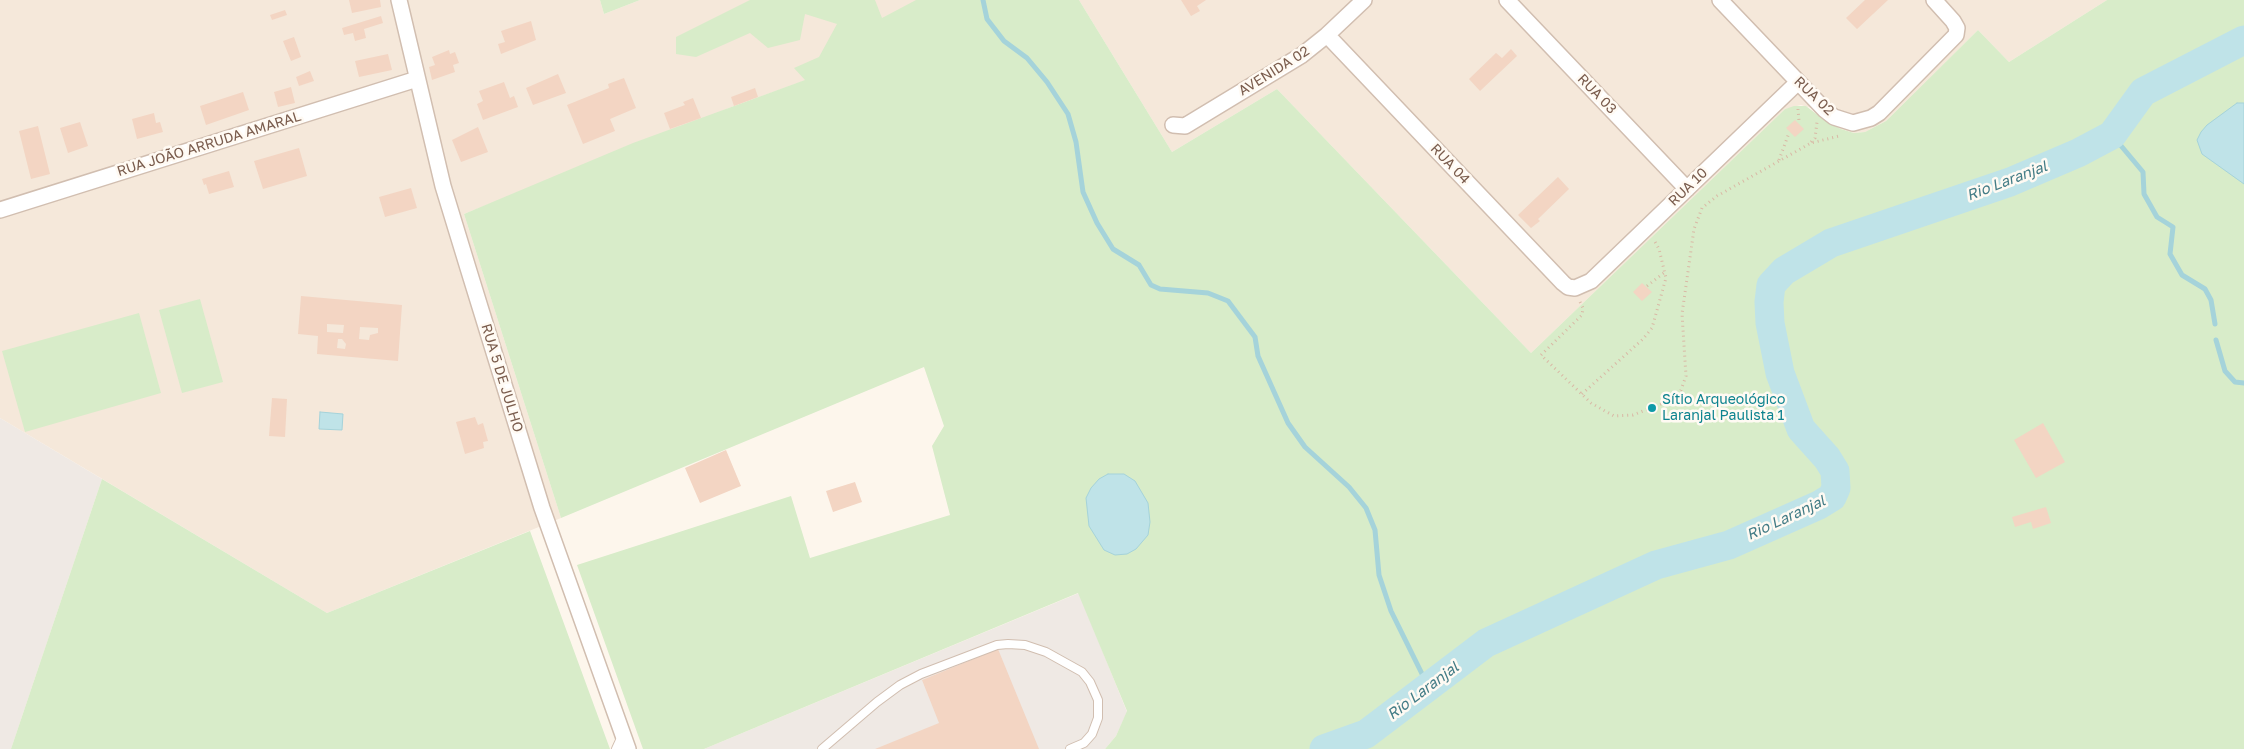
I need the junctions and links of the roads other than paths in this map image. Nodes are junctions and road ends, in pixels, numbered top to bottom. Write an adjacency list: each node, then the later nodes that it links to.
1 (399, 0): 7 (street, RUA 5 DE JULHO)
2 (1364, 0): 6 (street, AVENIDA 02)
3 (1507, 0): 10 (street, RUA 03)
4 (1720, 0): 8 (street, RUA 02)
5 (1934, 0): 8 (street, RUA 02)
6 (1327, 35): 9 (street, AVENIDA 02); 12 (street, RUA 04)
7 (417, 79): 11 (street, RUA JOÃO ARRUDA AMARAL); 13 (street, RUA 5 DE JULHO)
8 (1798, 82): 10 (street, RUA 10)
9 (1174, 124)
10 (1687, 189): 12 (street, RUA 10)
11 (0, 210)
12 (1575, 288)
13 (623, 734): 14 (lane); 15 (street, RUA 5 DE JULHO)
14 (616, 749)
15 (628, 749)
16 (822, 749): 17 (lane)
17 (1070, 749)

